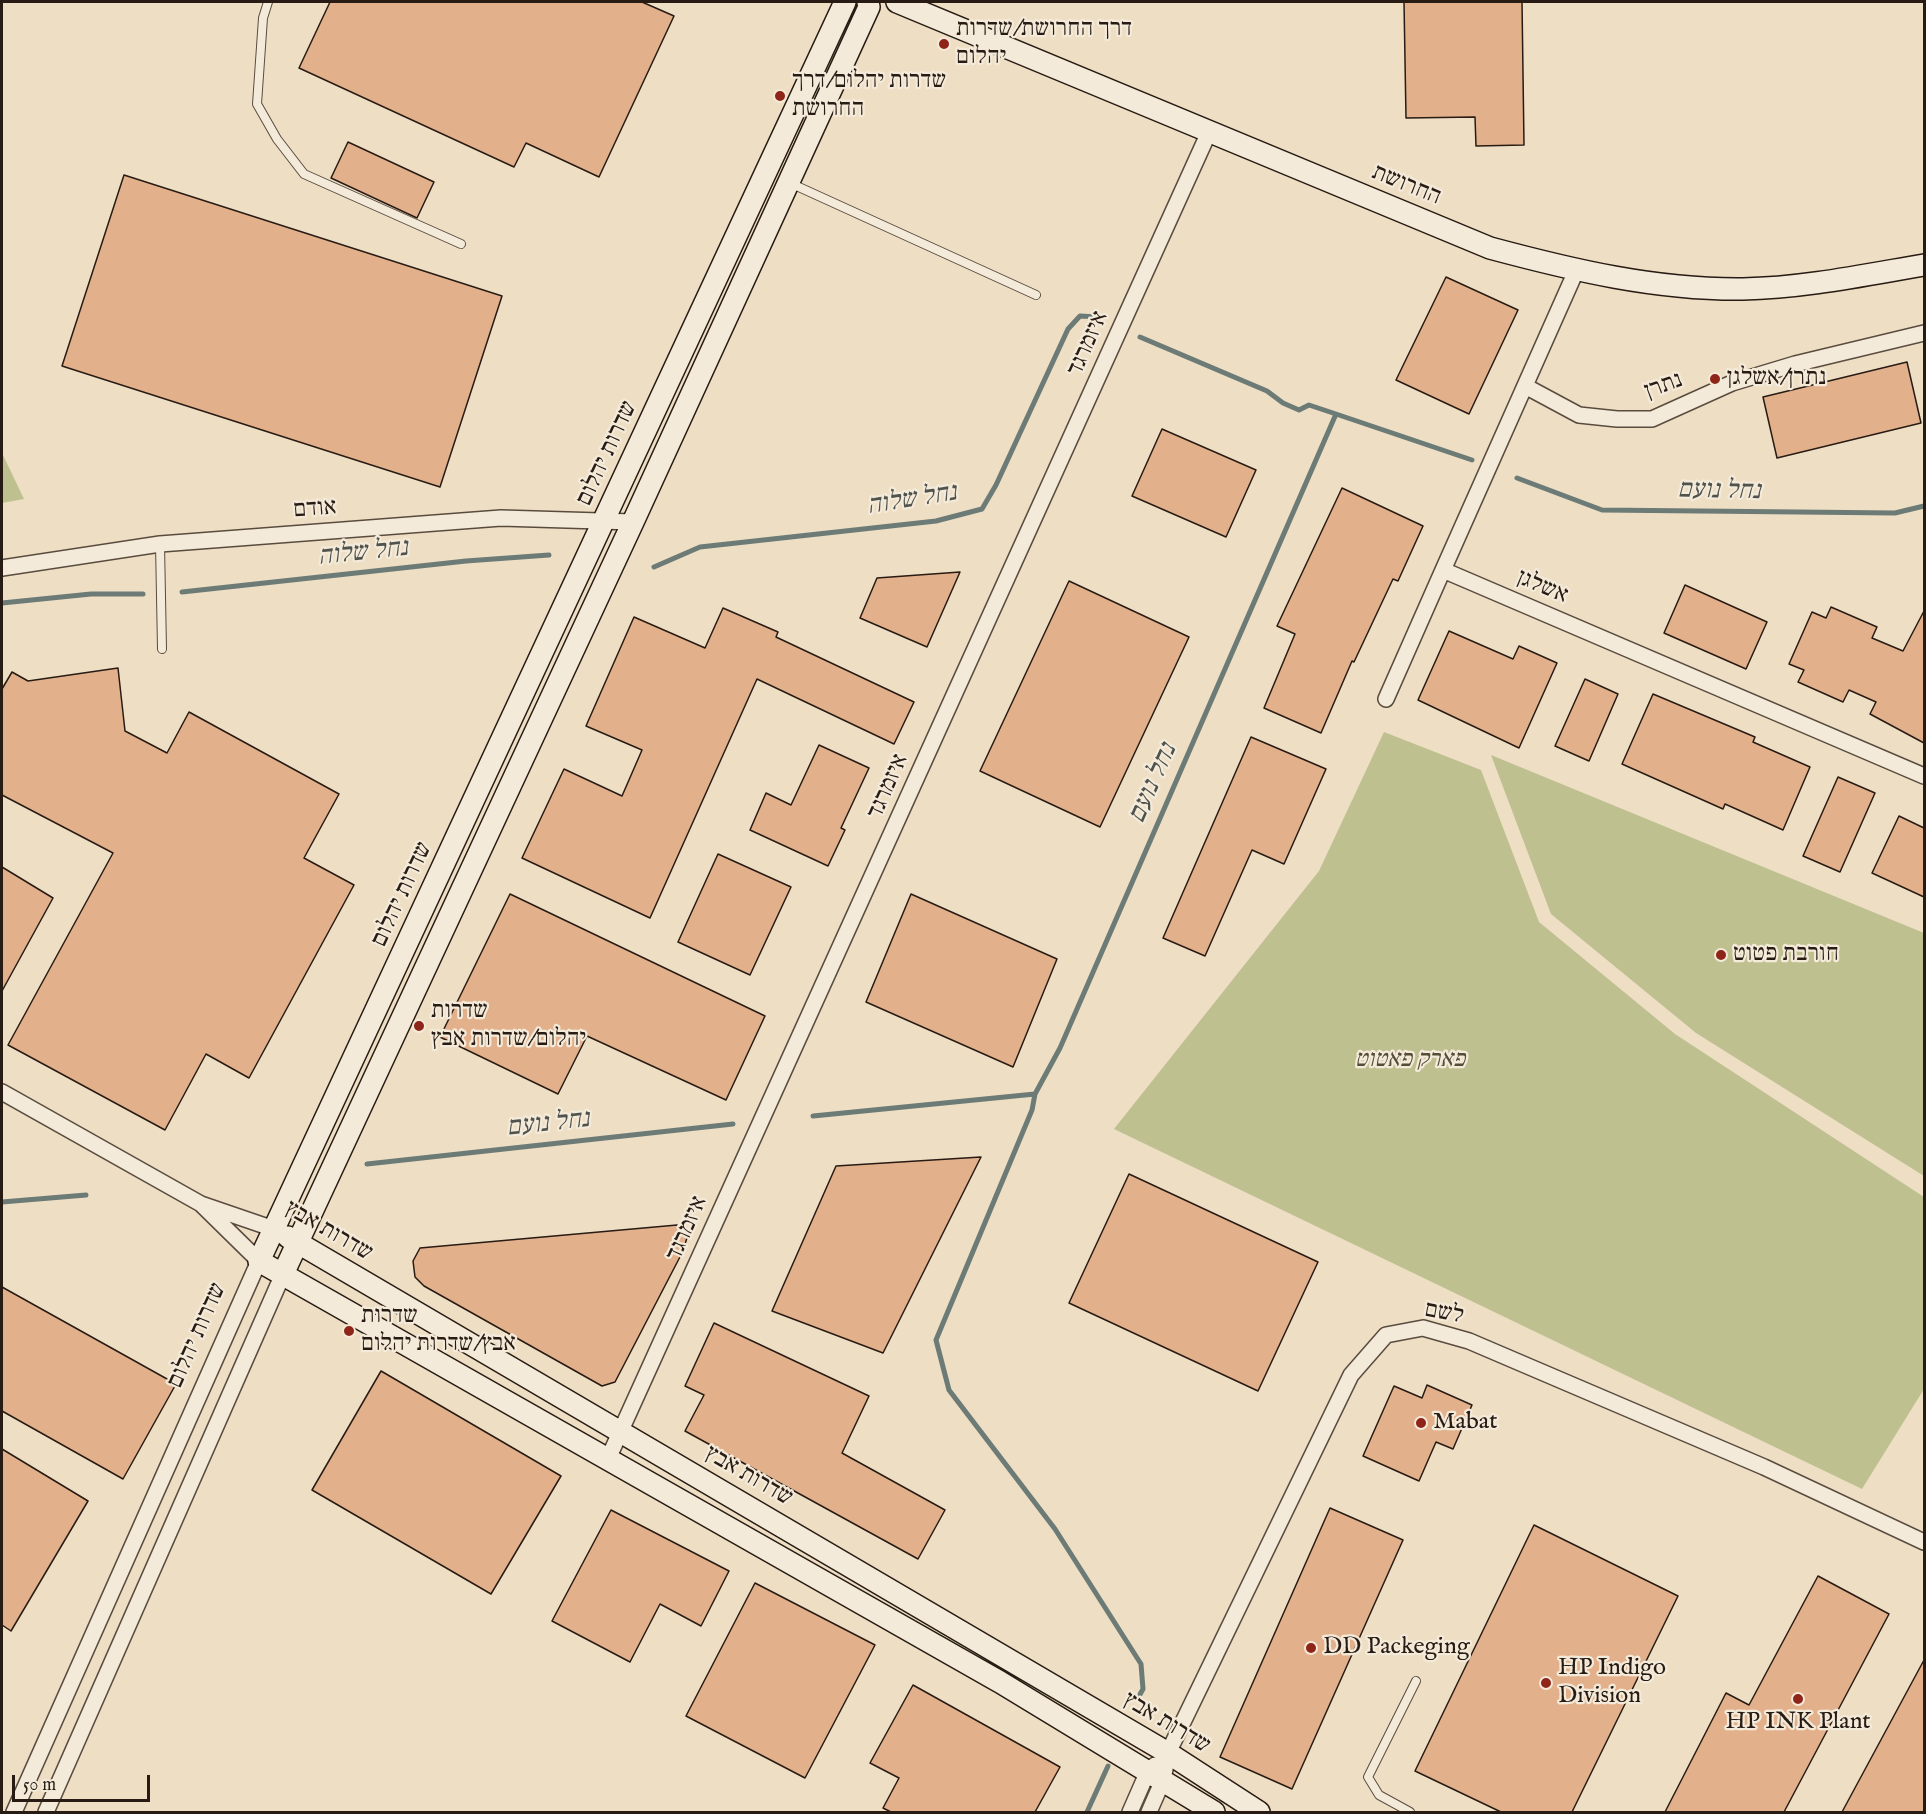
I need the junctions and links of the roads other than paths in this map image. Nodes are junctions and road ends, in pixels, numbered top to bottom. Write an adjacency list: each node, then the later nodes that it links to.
1 (268, 2): 7 (lane)
2 (845, 2): 13 (street, שדרות יהלום)
3 (867, 2): 6 (street)
4 (897, 2): 5 (street, החרושת)
5 (1209, 132): 9 (street, החרושת); 27 (street, איזמרגד)
6 (788, 182): 10 (lane); 14 (street)
7 (461, 244)
8 (1924, 265): 9 (street, החרושת)
9 (1576, 271): 12 (street)
10 (1036, 295)
11 (1924, 333): 12 (street, נתרן)
12 (1525, 386): 17 (street)
13 (606, 520): 14 (street, אודם); 15 (street, אודם); 23 (street, שדרות יהלום)
14 (633, 522): 24 (street)
15 (160, 544): 16 (street, אודם); 18 (lane)
16 (2, 568)
17 (1443, 570): 19 (street); 20 (street, אשלגן)
18 (162, 649)
19 (1386, 699)
20 (1924, 776)
21 (2, 1092): 22 (street, שדרות אבץ)
22 (201, 1204): 23 (street, שדרות אבץ); 25 (street, שדרות אבץ)
23 (274, 1229): 24 (street, שדרות אבץ); 25 (street, שדרות יהלום)
24 (299, 1243): 26 (street); 27 (street, שדרות אבץ)
25 (260, 1261): 26 (street, שדרות אבץ); 33 (street, שדרות יהלום)
26 (283, 1274): 28 (street, שדרות אבץ); 34 (street)
27 (621, 1432): 28 (street, איזמרגד); 31 (street, שדרות אבץ)
28 (609, 1460): 32 (street, שדרות אבץ)
29 (1924, 1542): 31 (street, לשם)
30 (1416, 1681): 39 (lane)
31 (1168, 1754): 32 (street, לשם); 38 (street, שדרות אבץ)
32 (1156, 1775): 35 (street, לשם); 36 (street, לשם); 37 (street, שדרות אבץ)
33 (14, 1812)
34 (46, 1812)
35 (1130, 1812)
36 (1149, 1812)
37 (1214, 1812)
38 (1259, 1812)
39 (1410, 1812)

